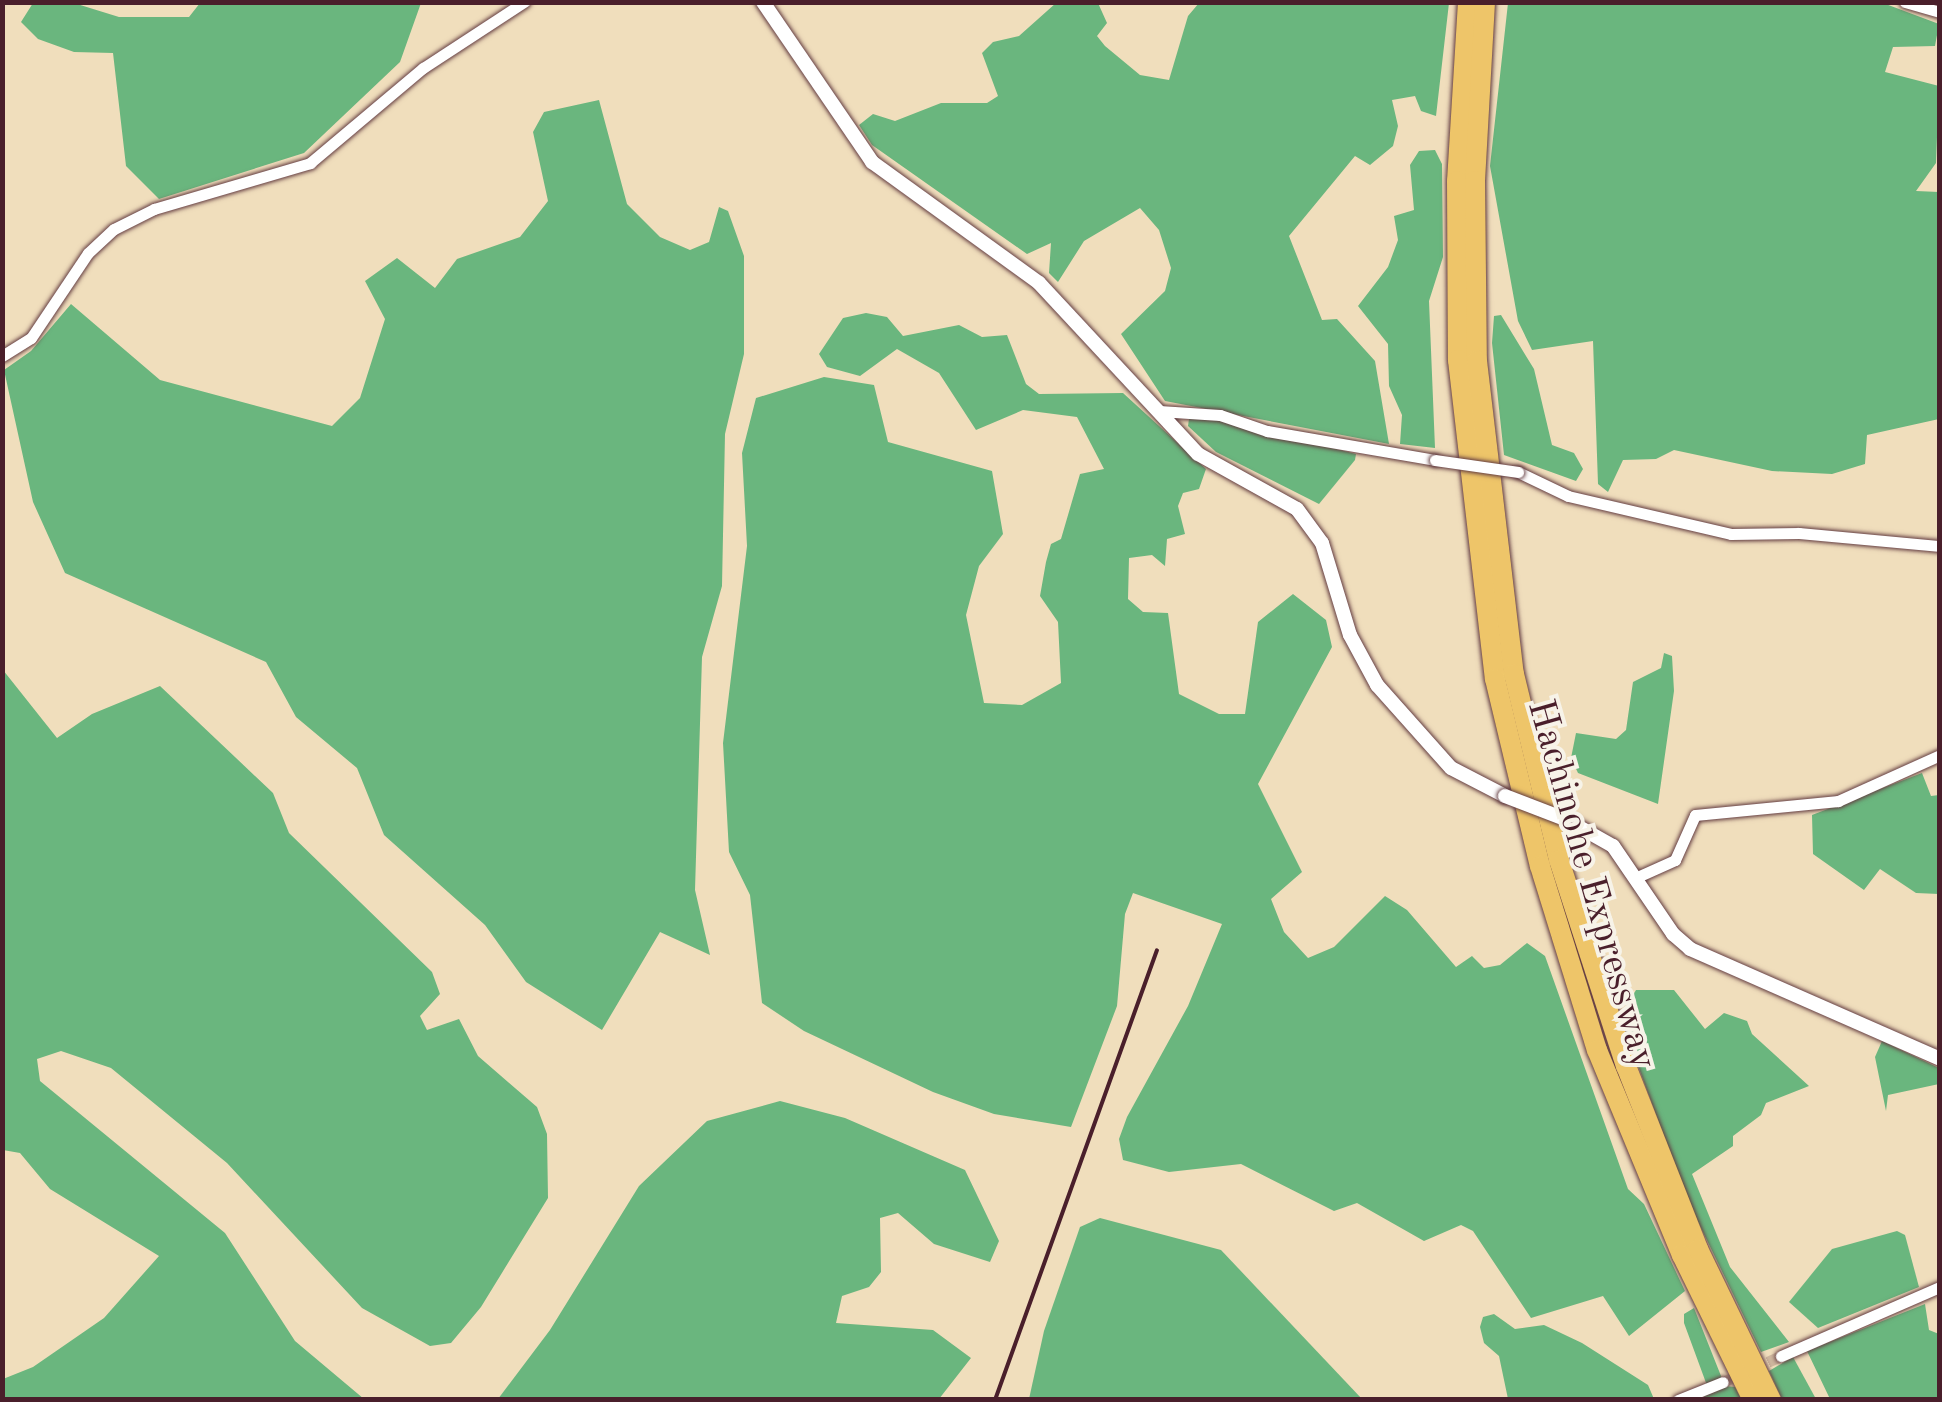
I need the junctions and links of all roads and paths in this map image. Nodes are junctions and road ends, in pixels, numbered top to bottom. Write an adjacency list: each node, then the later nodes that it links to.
1 (524, 2): 7 (street)
2 (763, 2): 8 (street)
3 (1468, 2): 17 (highway, Hachinohe Expressway)
4 (1485, 2): 18 (highway, Hachinohe Expressway)
5 (1905, 2): 6 (street)
6 (1940, 12)
7 (2, 356)
8 (1159, 411): 9 (street, bridge); 11 (street, bridge)
9 (1940, 546)
10 (1940, 756): 11 (street)
11 (1635, 878): 12 (street)
12 (1940, 1059)
13 (1940, 1287): 14 (street)
14 (1782, 1356)
15 (1722, 1382): 16 (street)
16 (1678, 1400)
17 (1753, 1400)
18 (1771, 1400)

